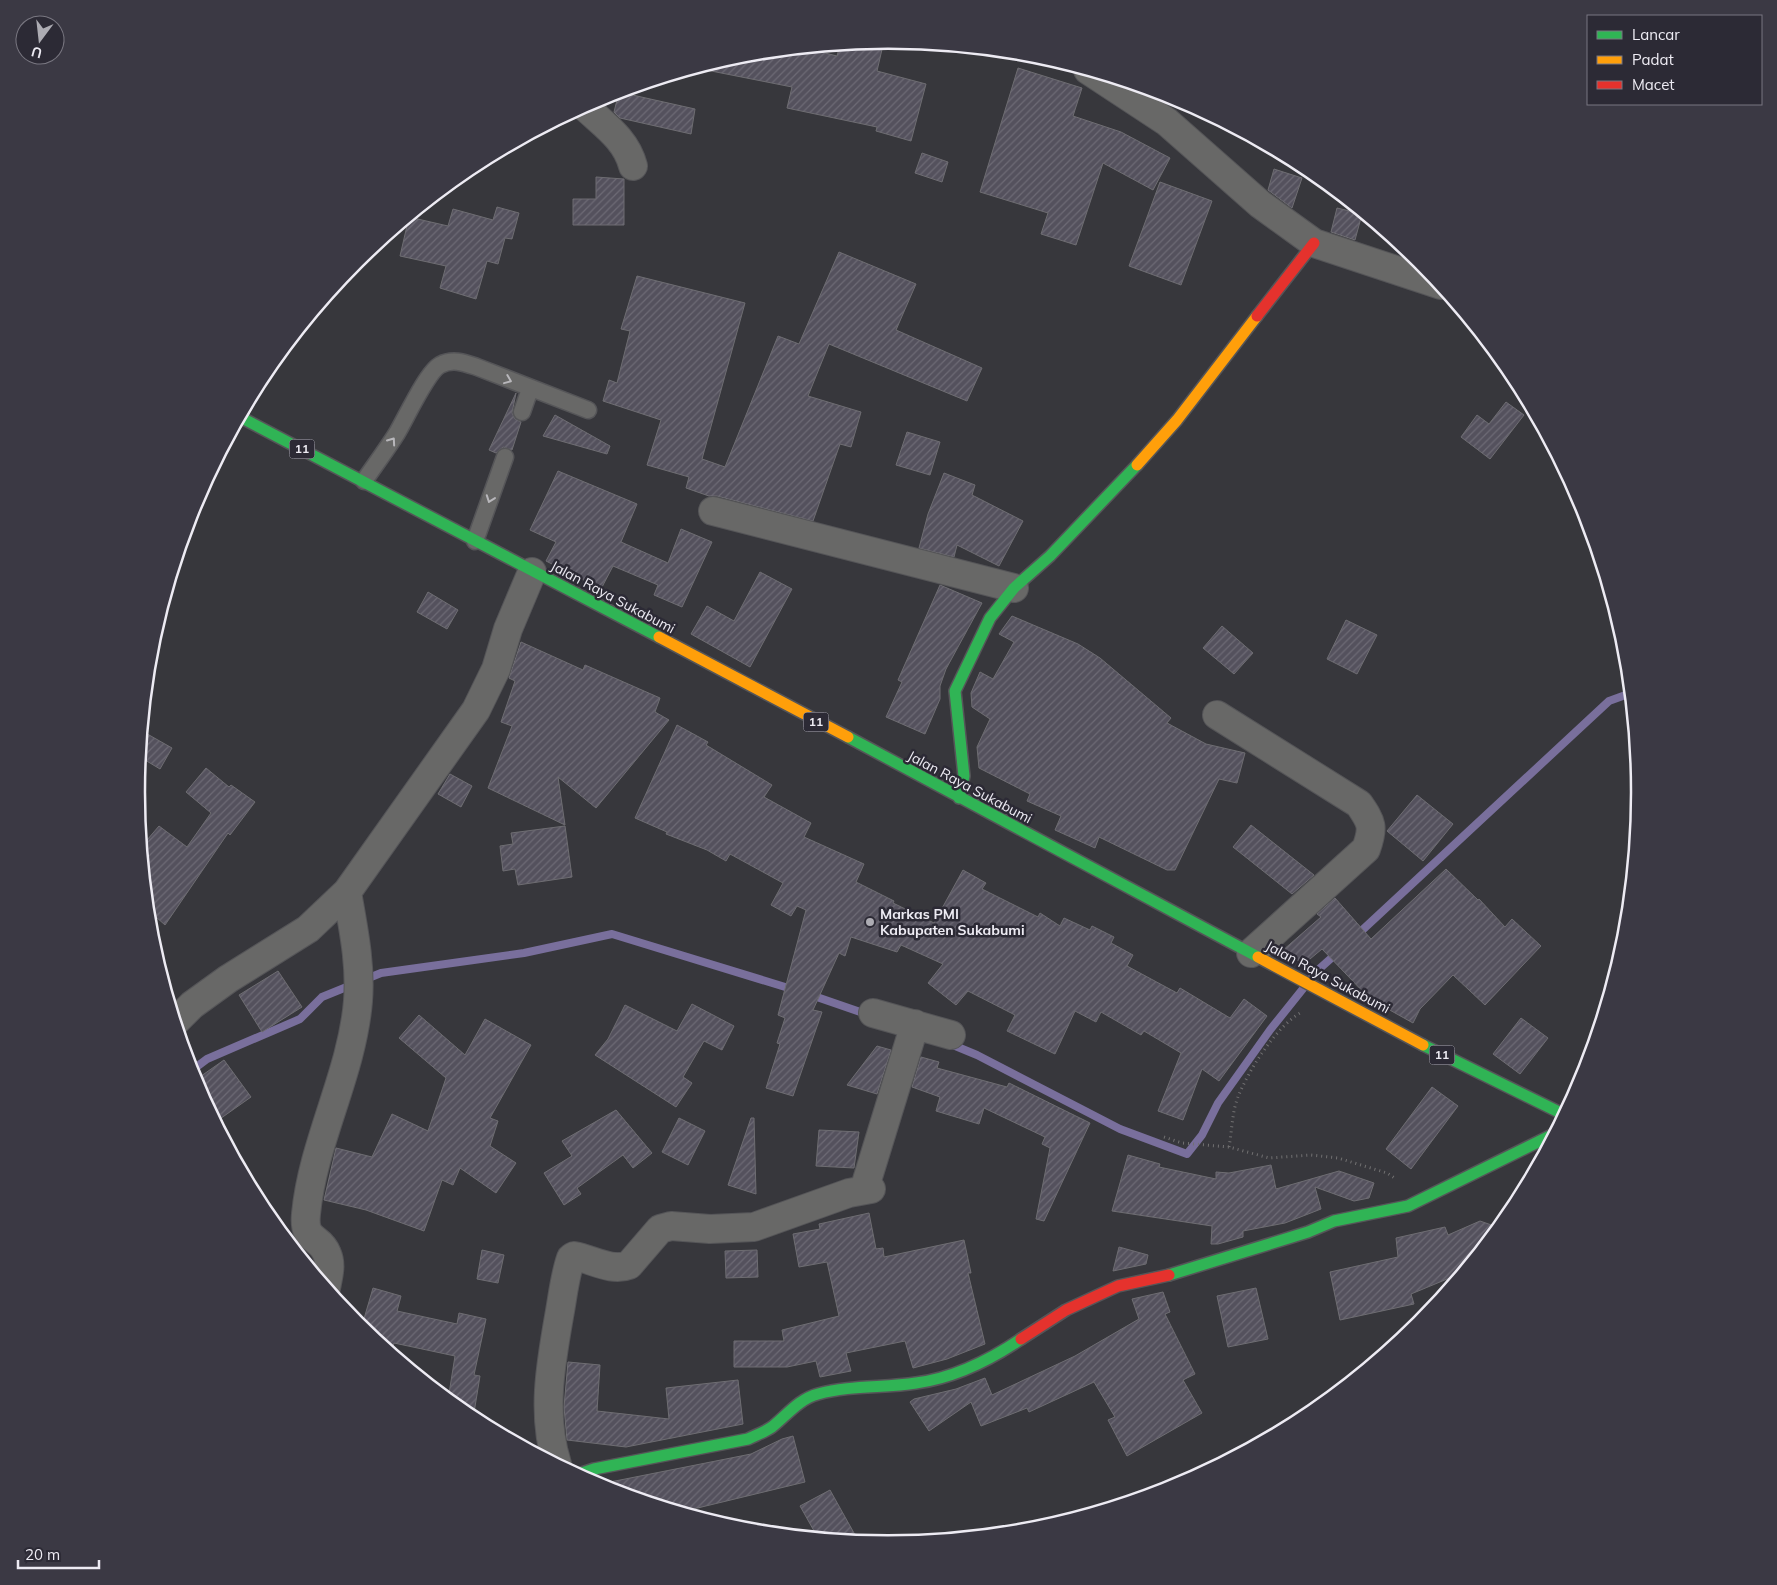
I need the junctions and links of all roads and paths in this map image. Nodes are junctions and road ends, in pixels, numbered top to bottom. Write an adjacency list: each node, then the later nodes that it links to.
1 (1105, 81): 4 (street)
2 (590, 111): 3 (street)
3 (633, 166)
4 (1314, 243): 5 (street); 15 (main road)
5 (1427, 280)
6 (530, 389): 7 (lane); 8 (lane); 11 (lane, one-way to 6)
7 (588, 410)
8 (522, 412)
9 (245, 420): 11 (main road, 11)
10 (504, 457): 13 (lane, one-way to 13)
11 (364, 481): 13 (main road, Jalan Raya Sukabumi / 11)
12 (713, 511): 15 (street)
13 (475, 541): 14 (main road, Jalan Raya Sukabumi / 11)
14 (532, 572): 17 (main road, Jalan Raya Sukabumi / 11); 18 (street)
15 (1014, 588): 17 (main road)
16 (1217, 715): 19 (street)
17 (959, 798): 19 (main road, Jalan Raya Sukabumi / 11)
18 (347, 892): 22 (street); 30 (street)
19 (1259, 958): 20 (main road, Jalan Raya Sukabumi / 11)
20 (1336, 998): 25 (main road, Jalan Raya Sukabumi / 11); 28 (path)
21 (873, 1013): 23 (street)
22 (180, 1017)
23 (915, 1024): 24 (street); 31 (street)
24 (951, 1035)
25 (1560, 1112)
26 (1164, 1137): 28 (path)
27 (1547, 1137): 29 (main road)
28 (1229, 1147): 29 (path)
29 (1408, 1206): 32 (main road)
30 (327, 1281)
31 (555, 1457)
32 (585, 1471)

